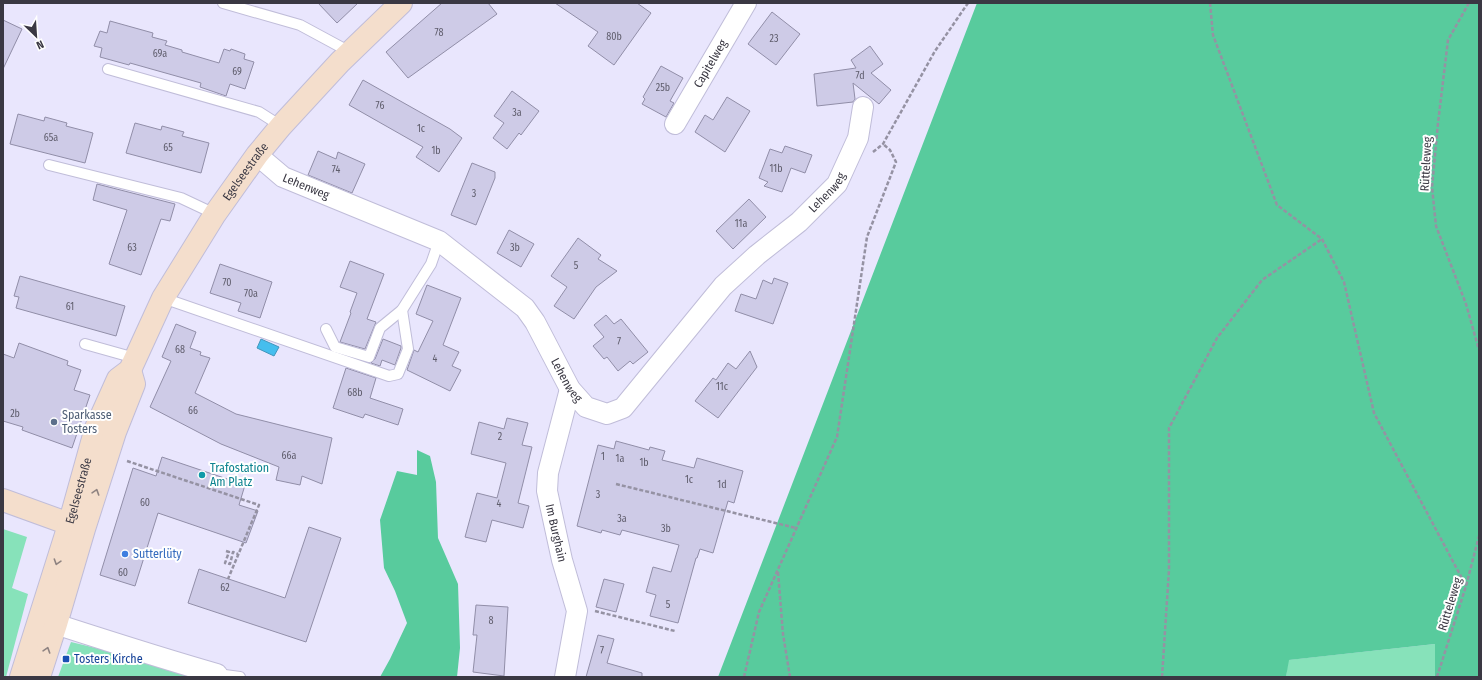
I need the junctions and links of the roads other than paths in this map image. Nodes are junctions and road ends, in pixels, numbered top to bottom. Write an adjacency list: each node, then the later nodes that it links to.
1 (223, 3): 4 (lane)
2 (401, 3): 4 (main road, Egelseestraße)
3 (746, 3): 7 (street, Capitelweg)
4 (350, 52): 8 (main road, Egelseestraße)
5 (108, 69): 8 (lane)
6 (864, 107): 18 (street, Lehenweg)
7 (675, 124)
8 (281, 126): 9 (main road, Egelseestraße)
9 (257, 155): 11 (main road, Egelseestraße); 12 (street, Lehenweg)
10 (49, 165): 11 (lane)
11 (215, 214): 13 (main road, Egelseestraße)
12 (439, 241): 14 (lane); 18 (street, Lehenweg)
13 (163, 298): 14 (lane); 17 (main road, Egelseestraße)
14 (402, 310): 15 (lane)
15 (326, 329)
16 (85, 344): 17 (lane)
17 (133, 364): 20 (main road, Egelseestraße, one-way to 17); 20 (main road, Egelseestraße)
18 (570, 389): 26 (street, Im Burghain)
19 (3, 500): 20 (main road)
20 (76, 527): 21 (main road, Egelseestraße)
21 (48, 621): 22 (street); 23 (main road, Egelseestraße); 24 (main road, Egelseestraße, one-way to 21)
22 (216, 676): 25 (lane)
23 (21, 677)
24 (39, 677)
25 (240, 677)
26 (564, 677)

